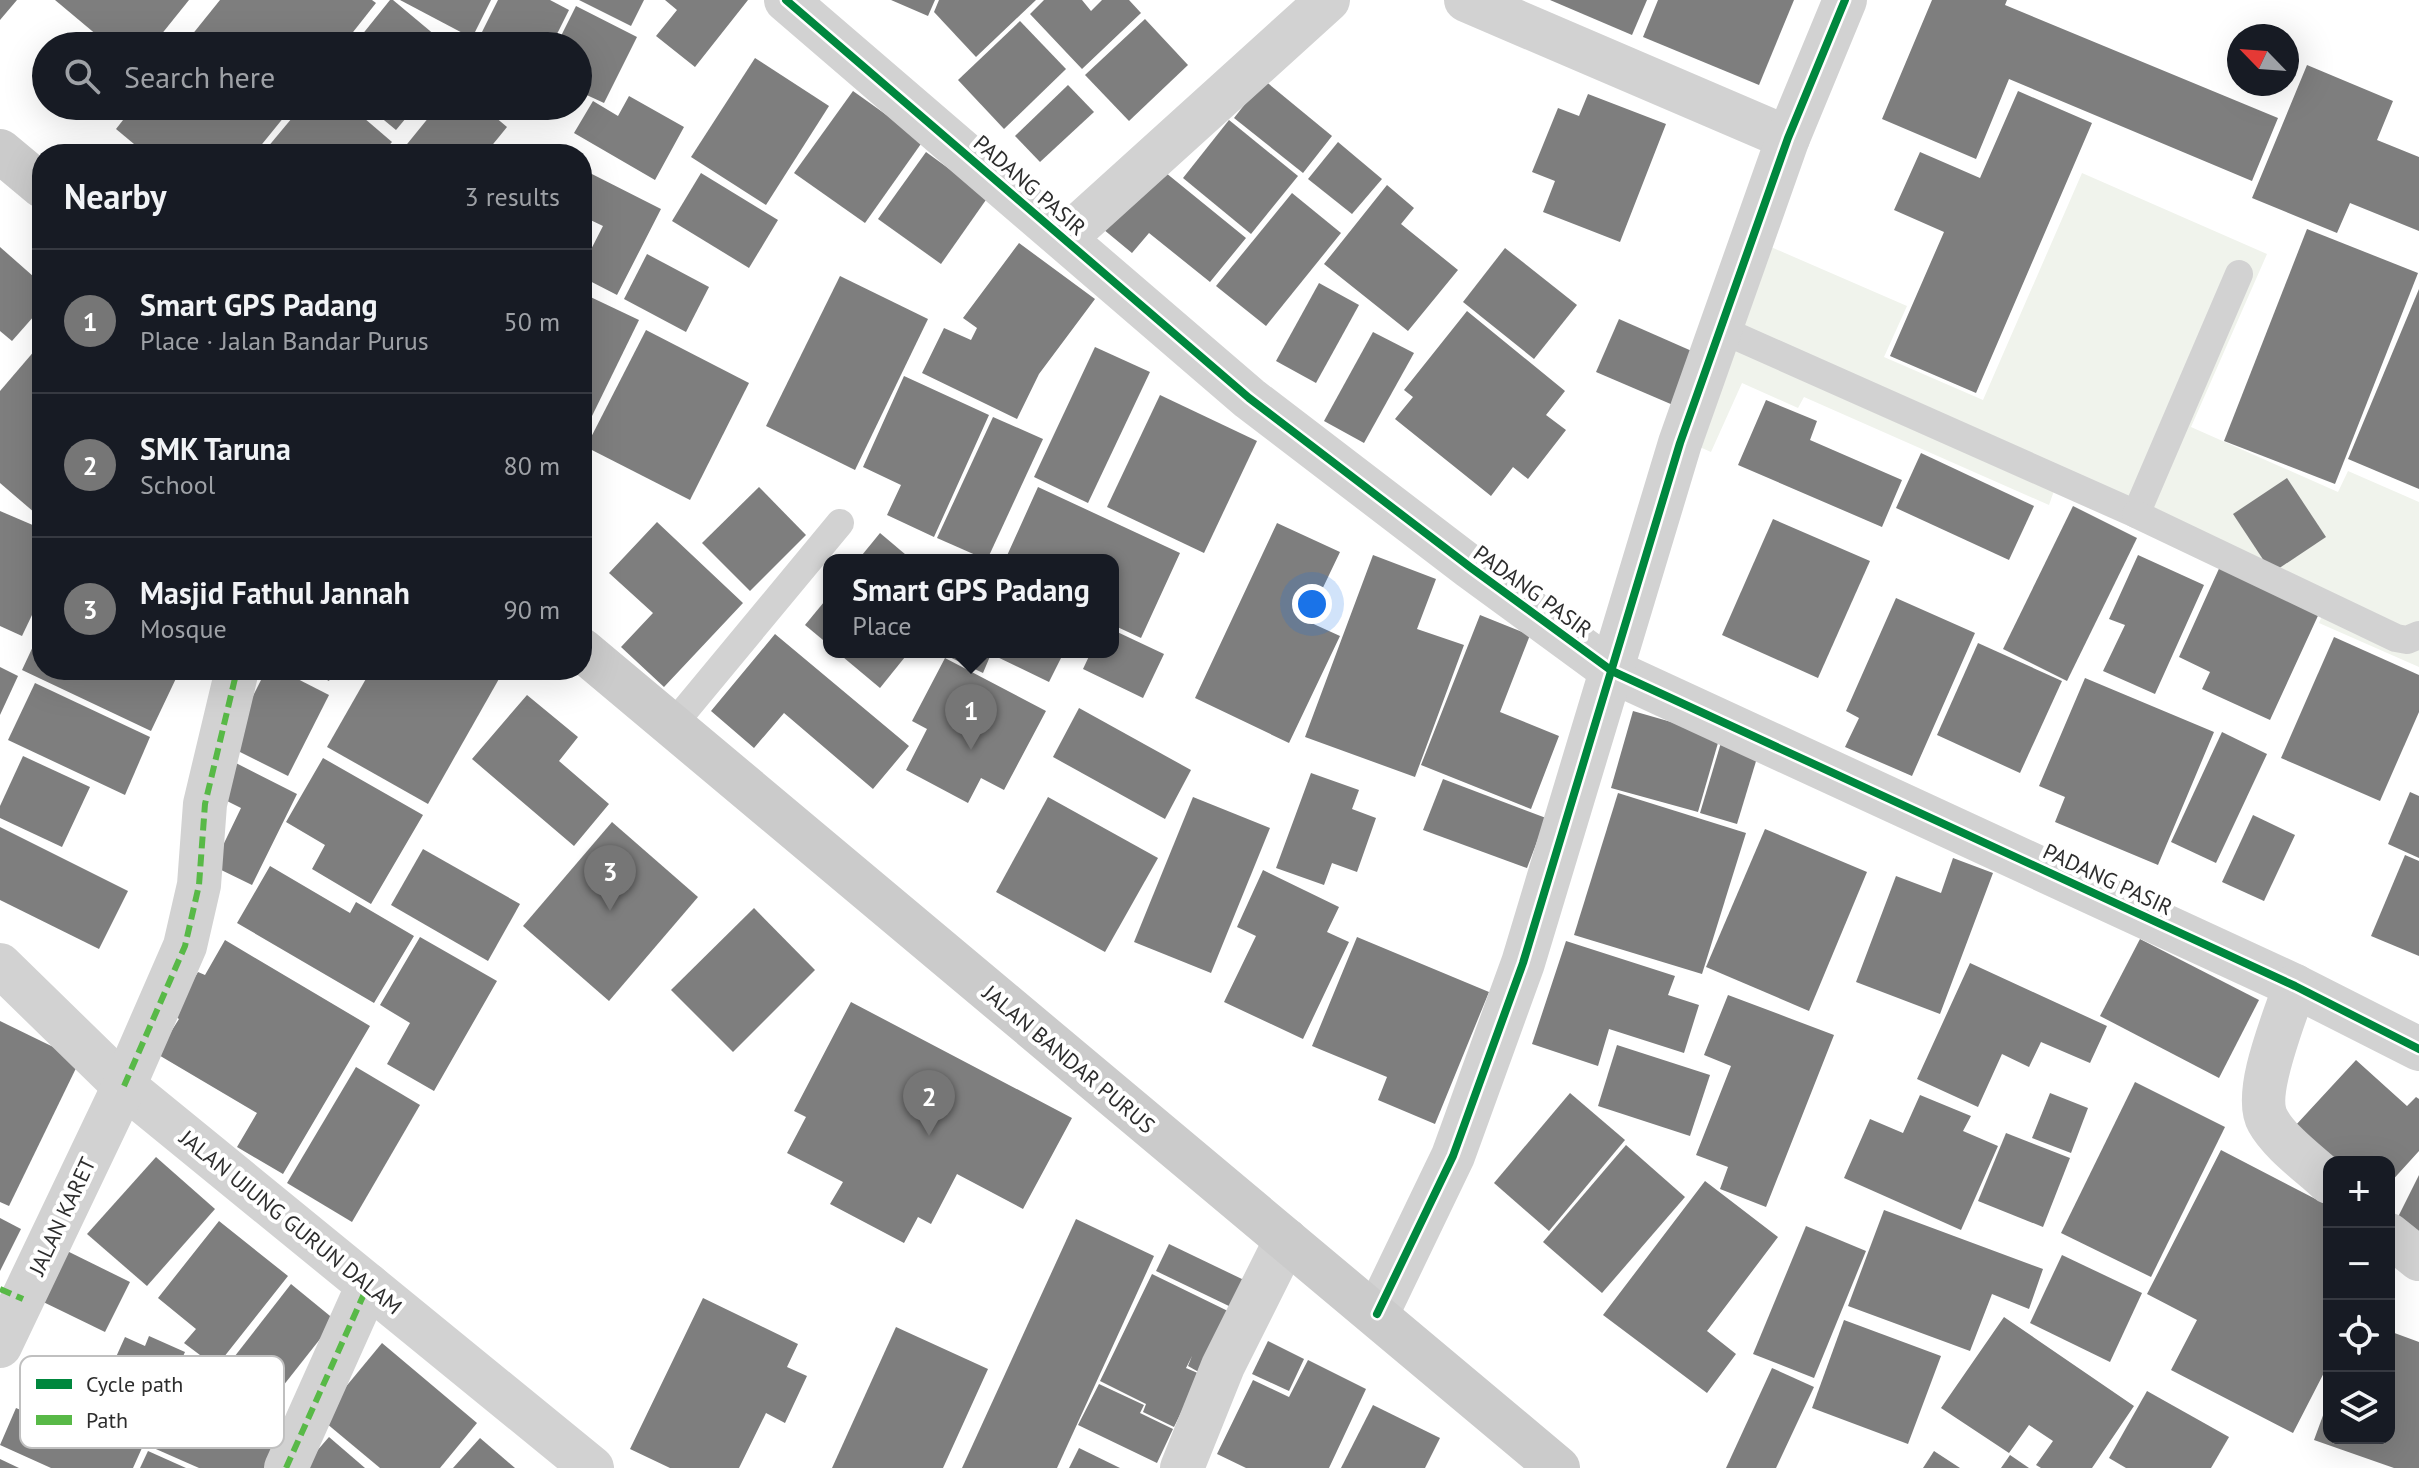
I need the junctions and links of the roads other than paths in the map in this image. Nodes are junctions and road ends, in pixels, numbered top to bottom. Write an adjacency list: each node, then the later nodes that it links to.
1 (1328, 0): 8 (street)
2 (1466, 0): 5 (street)
3 (1845, 0): 5 (street)
4 (794, 3): 8 (street, PADANG PASIR)
5 (1788, 138): 10 (street)
6 (0, 151): 7 (street)
7 (32, 178)
8 (1065, 238): 15 (street, PADANG PASIR)
9 (2239, 274): 11 (lane)
10 (1722, 330): 11 (lane); 15 (street)
11 (2136, 514): 13 (lane)
12 (840, 523): 17 (lane)
13 (2419, 635)
14 (592, 659): 17 (street, JALAN BANDAR PURUS)
15 (1612, 671): 19 (street, PADANG PASIR); 28 (street)
16 (235, 680): 21 (street, JALAN KARET)
17 (671, 727): 23 (street, JALAN BANDAR PURUS)
18 (0, 965): 21 (street, JALAN UJUNG GURUN DALAM)
19 (2295, 986): 20 (street, PADANG PASIR); 22 (street)
20 (2419, 1049)
21 (124, 1086): 26 (street, JALAN UJUNG GURUN DALAM); 27 (street, JALAN KARET)
22 (2323, 1176)
23 (1286, 1240): 28 (street, JALAN BANDAR PURUS); 32 (street)
24 (2395, 1240): 25 (street)
25 (2419, 1259)
26 (368, 1285): 30 (street); 31 (street, JALAN UJUNG GURUN DALAM)
27 (11, 1294): 29 (street, JALAN KARET)
28 (1377, 1314): 33 (street, JALAN BANDAR PURUS)
29 (0, 1346)
30 (286, 1468)
31 (592, 1468)
32 (1182, 1468)
33 (1558, 1468)

